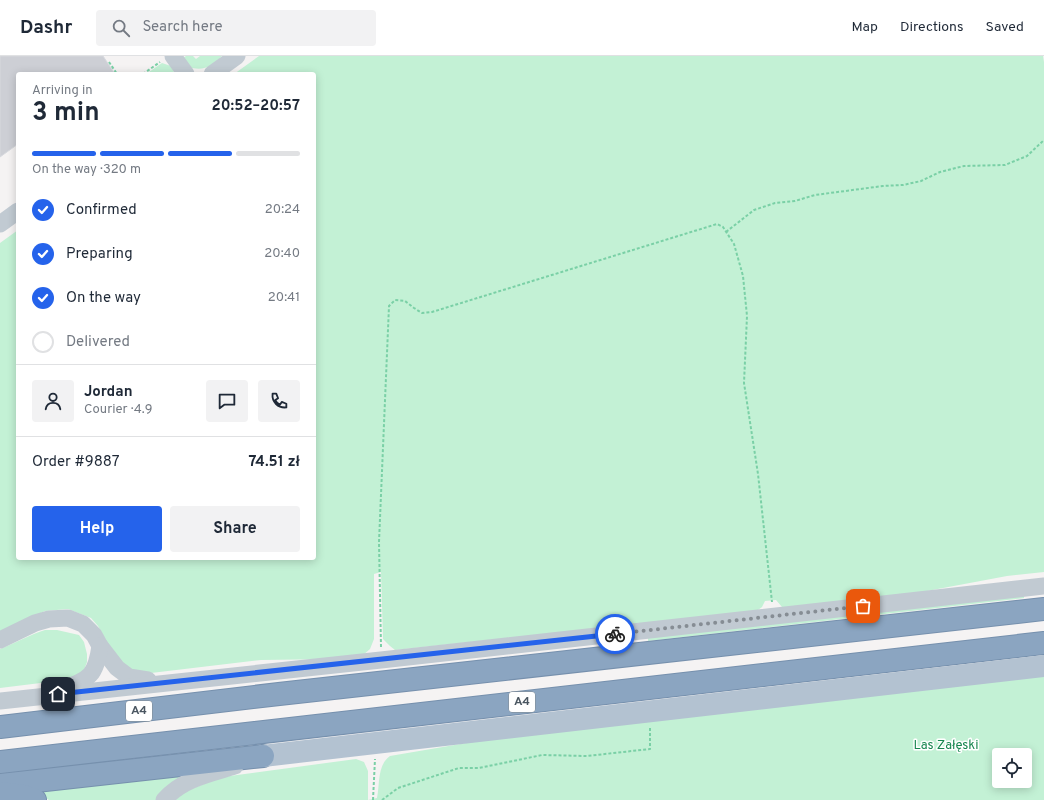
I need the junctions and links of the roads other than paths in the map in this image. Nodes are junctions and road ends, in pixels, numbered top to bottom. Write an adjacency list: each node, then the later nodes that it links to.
1 (236, 56): 4 (street)
2 (175, 57): 3 (street)
3 (185, 72)
4 (215, 72)
5 (16, 212): 6 (street)
6 (0, 224)
7 (1044, 586): 13 (street)
8 (1044, 609): 16 (highway, A4)
9 (0, 640): 11 (street)
10 (1044, 643): 18 (highway, A4)
11 (100, 646): 13 (street); 14 (street)
12 (1044, 666): 17 (main road)
13 (168, 683): 14 (street)
14 (42, 696): 15 (street)
15 (0, 701)
16 (0, 727)
17 (264, 756): 19 (highway); 22 (street)
18 (0, 762)
19 (0, 785)
20 (0, 794): 21 (highway)
21 (35, 800)
22 (164, 800)

